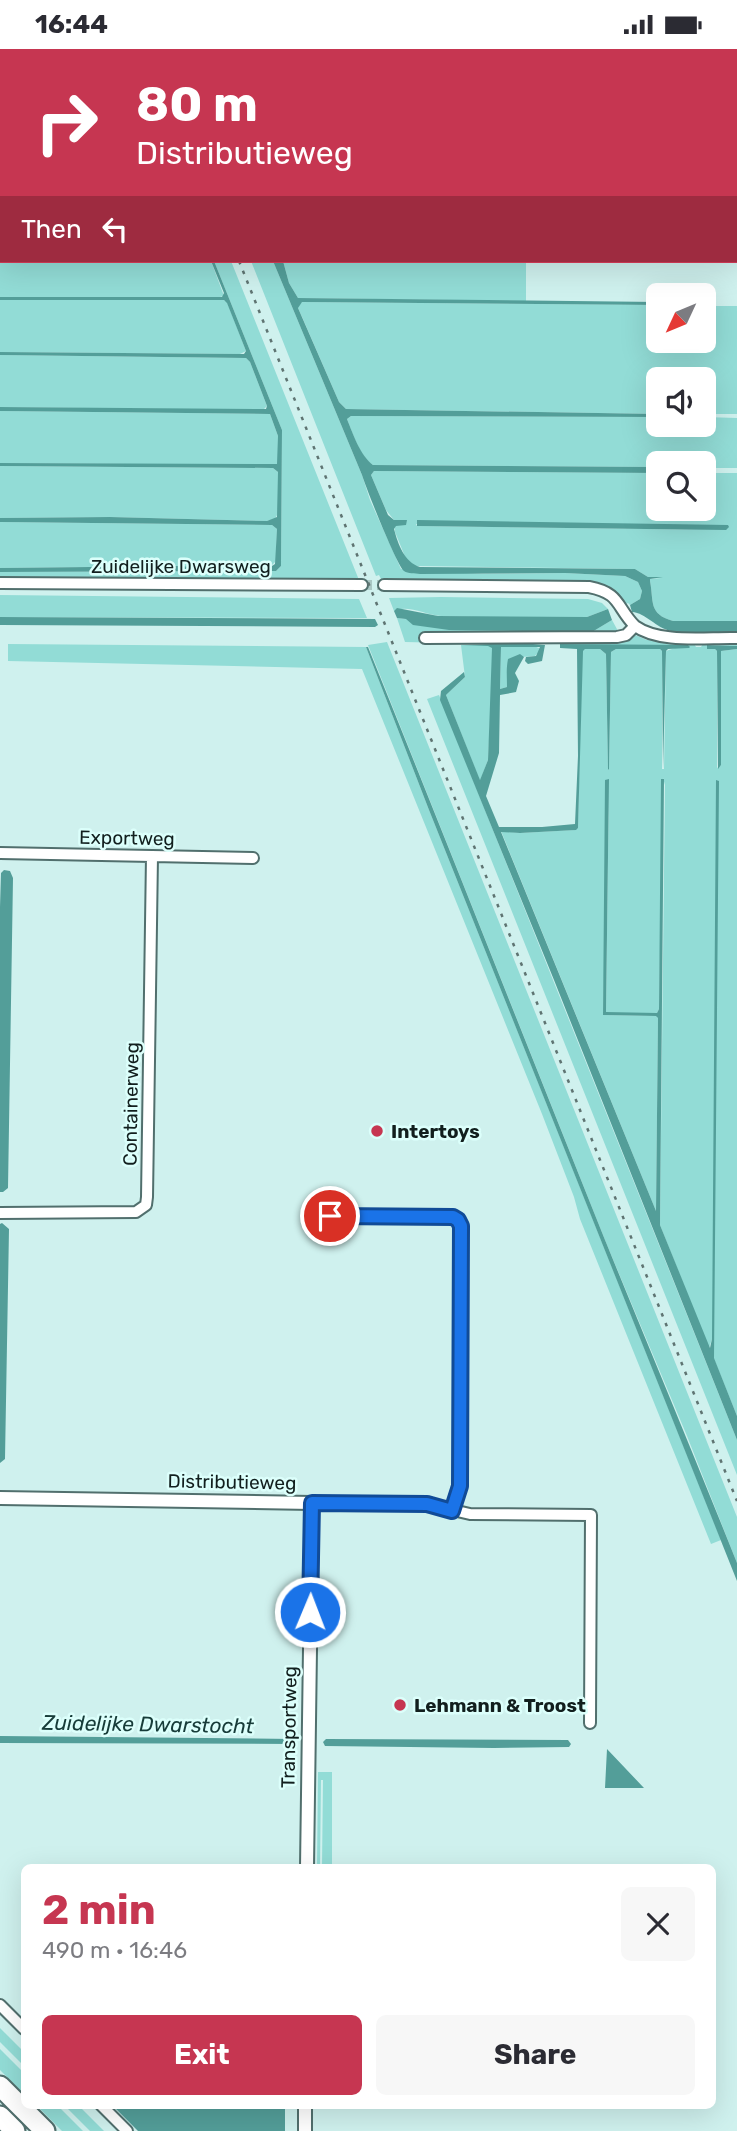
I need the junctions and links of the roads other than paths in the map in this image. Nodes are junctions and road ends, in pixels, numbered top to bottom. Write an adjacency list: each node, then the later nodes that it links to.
1 (0, 583): 2 (street, Zuidelijke Dwarsweg)
2 (362, 585)
3 (384, 585): 4 (street)
4 (635, 626): 5 (street); 6 (street)
5 (425, 638)
6 (737, 638)
7 (0, 853): 8 (street, Exportweg)
8 (152, 856): 9 (street, Exportweg); 10 (street, Containerweg)
9 (253, 858)
10 (0, 1213)
11 (330, 1216): 14 (street)
12 (0, 1498): 13 (street, Distributieweg)
13 (312, 1503): 14 (street, Distributieweg); 16 (street, Transportweg)
14 (452, 1511): 15 (street, Distributieweg)
15 (590, 1723)
16 (307, 1864)
17 (0, 2005): 18 (street)
18 (21, 2026)
19 (0, 2086): 20 (highway)
20 (21, 2107)
21 (23, 2109): 26 (highway)
22 (105, 2109): 27 (street)
23 (305, 2109): 28 (street)
24 (0, 2116): 25 (highway)
25 (15, 2131)
26 (45, 2131)
27 (127, 2131)
28 (305, 2131)

